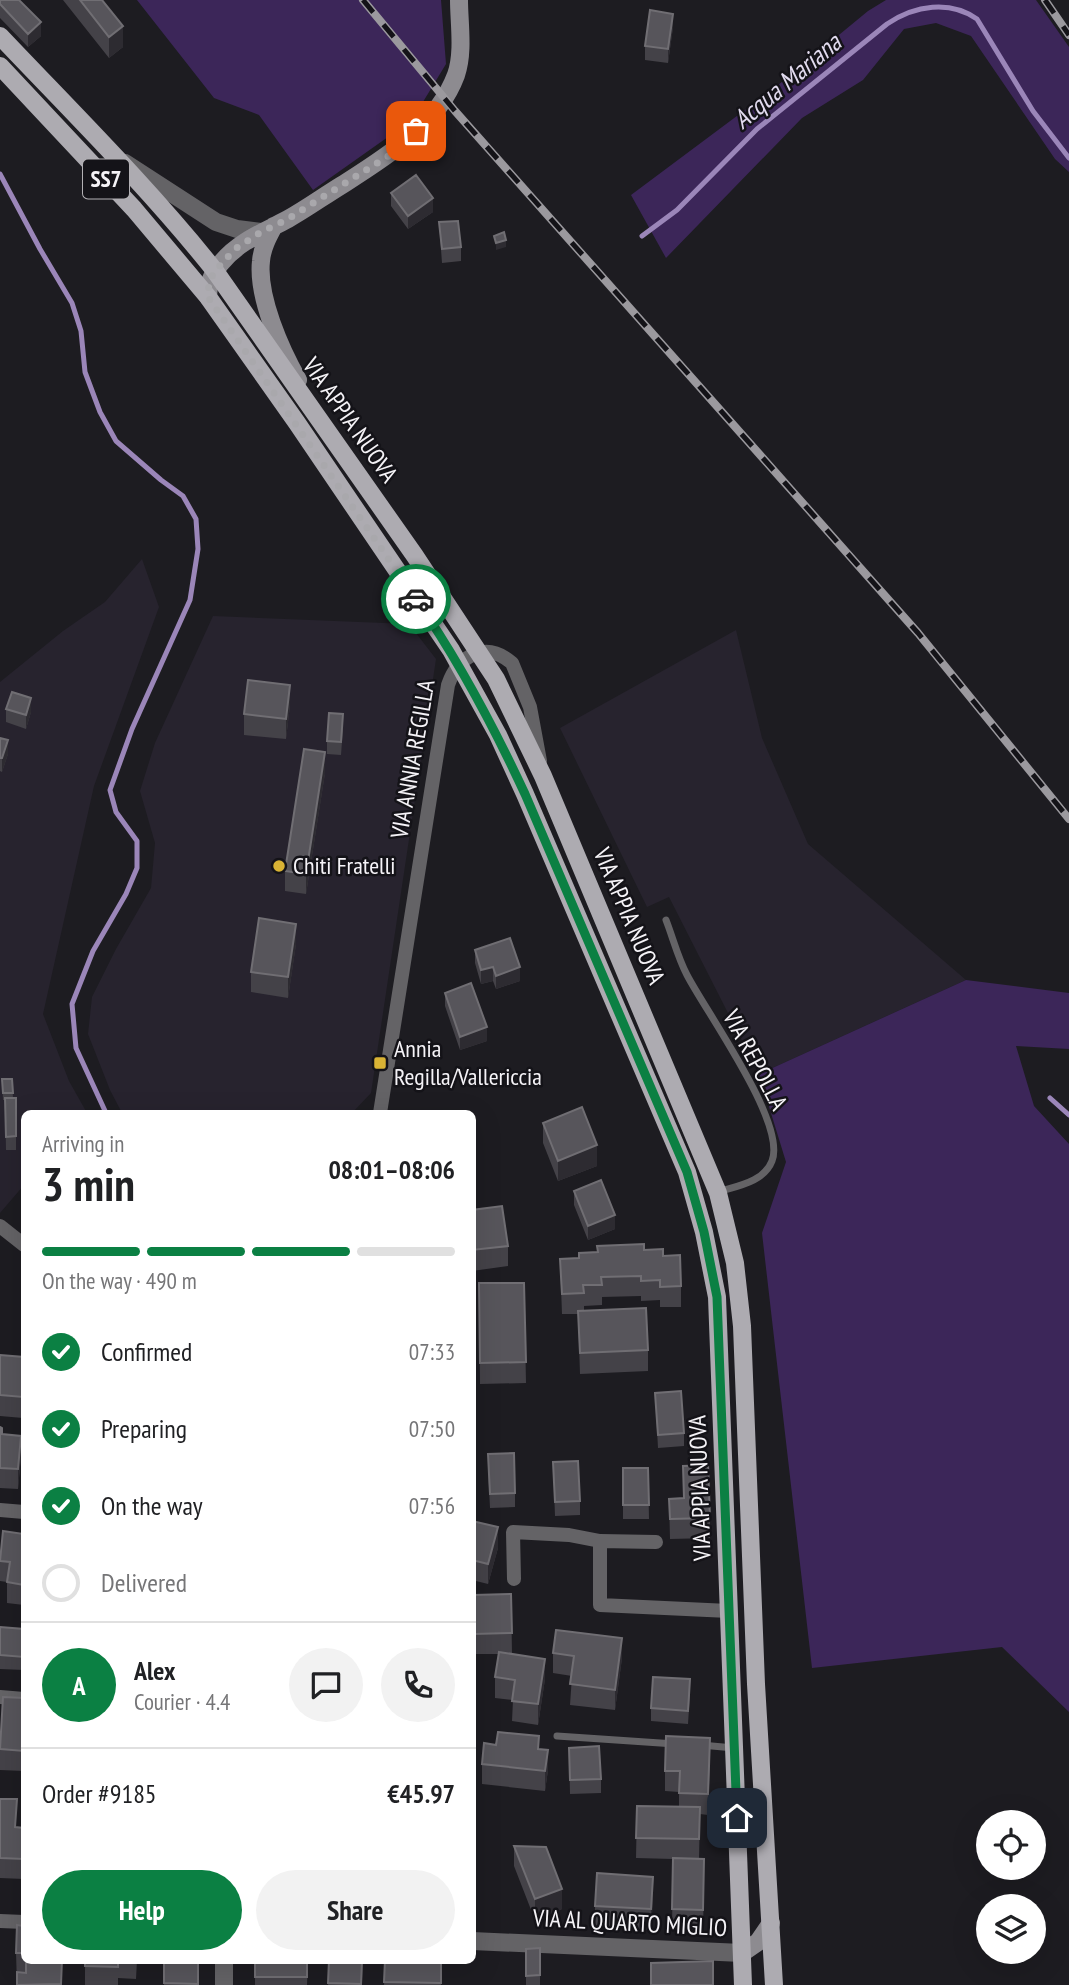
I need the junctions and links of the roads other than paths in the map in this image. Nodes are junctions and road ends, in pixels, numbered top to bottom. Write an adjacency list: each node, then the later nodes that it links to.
1 (459, 0): 5 (main road)
2 (0, 36): 4 (main road, VIA APPIA NUOVA / SS7)
3 (0, 66): 7 (main road, VIA APPIA NUOVA / SS7)
4 (114, 156): 5 (street); 6 (main road, VIA APPIA NUOVA / SS7)
5 (267, 229): 6 (main road); 8 (main road)
6 (215, 271): 7 (main road); 8 (main road, VIA APPIA NUOVA / SS7)
7 (208, 297): 10 (main road, VIA APPIA NUOVA / SS7)
8 (321, 420): 9 (main road, VIA APPIA NUOVA / SS7)
9 (480, 653): 10 (street); 13 (main road, VIA APPIA NUOVA / SS7)
10 (459, 663): 12 (street, VIA ANNIA REGILLA); 21 (main road, VIA APPIA NUOVA / SS7)
11 (666, 920): 13 (lane, VIA REPOLLA)
12 (380, 1110)
13 (718, 1193): 30 (main road, VIA APPIA NUOVA / SS7)
14 (0, 1226): 15 (street)
15 (21, 1243)
16 (0, 1510): 17 (street)
17 (21, 1512)
18 (600, 1541): 19 (street); 20 (street); 21 (street)
19 (656, 1542)
20 (514, 1579)
21 (729, 1611): 27 (main road, VIA APPIA NUOVA / SS7)
22 (0, 1697): 23 (street)
23 (21, 1699)
24 (557, 1736): 25 (lane)
25 (679, 1744)
26 (693, 1745): 27 (lane)
27 (734, 1748): 32 (main road, VIA APPIA NUOVA / SS7)
28 (0, 1921): 29 (street)
29 (21, 1922)
30 (771, 1923): 32 (main road, VIA AL QUARTO MIGLIO); 36 (main road, VIA APPIA NUOVA / SS7)
31 (476, 1941): 32 (street, VIA AL QUARTO MIGLIO)
32 (742, 1953): 35 (main road, VIA APPIA NUOVA / SS7)
33 (224, 1964): 34 (street)
34 (224, 1985)
35 (743, 1985)
36 (774, 1985)

